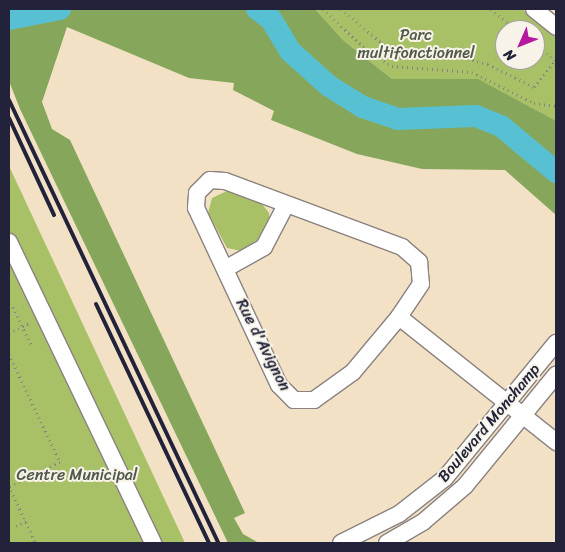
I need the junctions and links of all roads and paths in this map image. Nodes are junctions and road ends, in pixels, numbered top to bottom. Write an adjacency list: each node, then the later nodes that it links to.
1 (322, 9): 9 (path)
2 (341, 9): 8 (path)
3 (491, 9): 5 (path)
4 (534, 9): 6 (street)
5 (505, 20)
6 (556, 27)
7 (545, 52): 8 (path)
8 (556, 61)
9 (556, 106)
10 (286, 204): 12 (street); 12 (street, Rue d'Avignon); 14 (street, Rue d'Avignon)
11 (9, 242): 30 (street)
12 (225, 269): 14 (street, Rue d'Avignon)
13 (13, 306): 16 (path)
14 (399, 317): 22 (street)
15 (41, 318): 16 (path)
16 (23, 327): 17 (path); 19 (path)
17 (9, 333)
18 (556, 343): 22 (street, Boulevard Monchamp)
19 (32, 346)
20 (9, 354): 25 (path)
21 (556, 375): 23 (street, Boulevard Monchamp)
22 (508, 403): 23 (street); 28 (street, Boulevard Monchamp)
23 (524, 416): 24 (street); 31 (street, Boulevard Monchamp)
24 (556, 442)
25 (9, 487): 26 (path)
26 (26, 521): 27 (path); 29 (path)
27 (16, 526)
28 (349, 542)
29 (36, 543)
30 (153, 543)
31 (387, 543)

